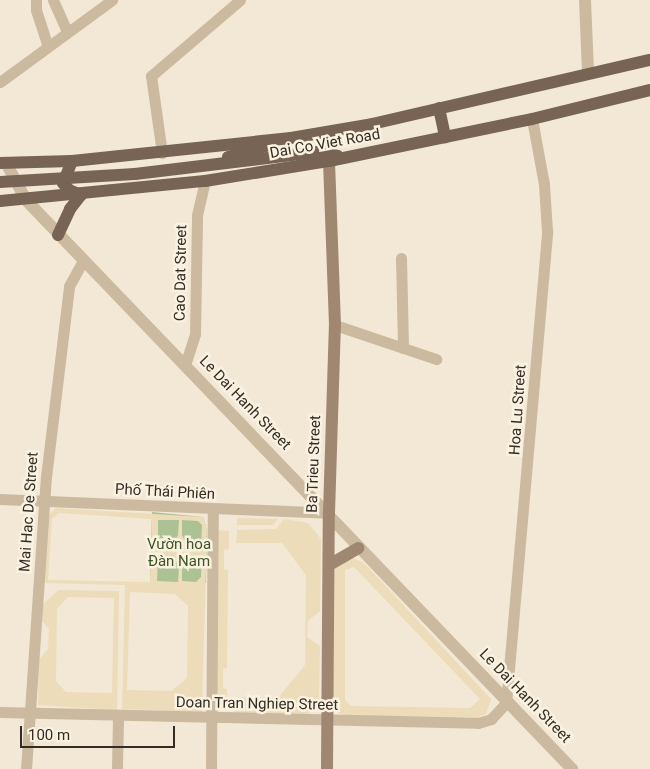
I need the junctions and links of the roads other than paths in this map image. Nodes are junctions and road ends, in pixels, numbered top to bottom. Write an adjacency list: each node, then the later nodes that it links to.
1 (36, 0): 7 (street)
2 (54, 0): 6 (street)
3 (112, 0): 6 (street)
4 (240, 0): 16 (street)
5 (585, 0): 9 (street)
6 (67, 32): 7 (street)
7 (48, 46): 10 (street)
8 (650, 60): 9 (main road, Dai Co Viet Road)
9 (588, 72): 12 (main road, Dai Co Viet Road)
10 (0, 82)
11 (650, 90): 13 (main road, Dai Co Viet Road)
12 (439, 108): 14 (main road); 15 (main road, Dai Co Viet Road)
13 (532, 119): 14 (main road, Dai Co Viet Road); 40 (street, Hoa Lu Street)
14 (445, 137): 17 (main road, Dai Co Viet Road)
15 (291, 138): 16 (main road, Dai Co Viet Road); 21 (main road)
16 (162, 153): 18 (main road, Dai Co Viet Road)
17 (346, 157): 19 (main road, Dai Co Viet Road); 21 (main road)
18 (72, 161): 20 (main road, Dai Co Viet Road); 24 (main road)
19 (329, 161): 22 (main road, Dai Co Viet Road); 30 (main road, Ba Trieu Street)
20 (3, 163): 25 (street, Le Dai Hanh Street)
21 (189, 167): 23 (main road, bridge)
22 (205, 181): 24 (main road, Dai Co Viet Road); 33 (street, Cao Dat Street)
23 (0, 182)
24 (81, 195): 25 (main road, Dai Co Viet Road); 27 (main road)
25 (26, 200): 26 (main road, Dai Co Viet Road); 27 (street, Le Dai Hanh Street)
26 (0, 201)
27 (58, 235): 29 (street, Le Dai Hanh Street)
28 (401, 258): 31 (street)
29 (83, 261): 33 (street, Le Dai Hanh Street); 35 (street, Mai Hac De Street)
30 (335, 325): 31 (street); 37 (main road, Ba Trieu Street)
31 (404, 348): 32 (street)
32 (436, 358)
33 (186, 365): 37 (street, Le Dai Hanh Street)
34 (0, 499): 35 (street, Phố Thái Phiên)
35 (44, 500): 36 (street, Phố Thái Phiên); 42 (street, Mai Hac De Street)
36 (213, 510): 37 (street, Phố Thái Phiên); 44 (street)
37 (329, 513): 38 (street, Le Dai Hanh Street); 39 (main road, Ba Trieu Street)
38 (359, 548): 39 (main road); 40 (street, Le Dai Hanh Street)
39 (329, 565): 45 (main road, Ba Trieu Street)
40 (506, 703): 45 (street, Doan Tran Nghiep Street); 50 (street, Le Dai Hanh Street)
41 (0, 712): 42 (street, Doan Tran Nghiep Street)
42 (30, 713): 43 (street, Doan Tran Nghiep Street); 46 (street, Mai Hac De Street)
43 (118, 716): 44 (street, Doan Tran Nghiep Street); 47 (street)
44 (211, 718): 45 (street, Doan Tran Nghiep Street); 48 (street)
45 (326, 721): 49 (main road, Ba Trieu Street)
46 (26, 769)
47 (117, 769)
48 (211, 769)
49 (327, 769)
50 (572, 769)

